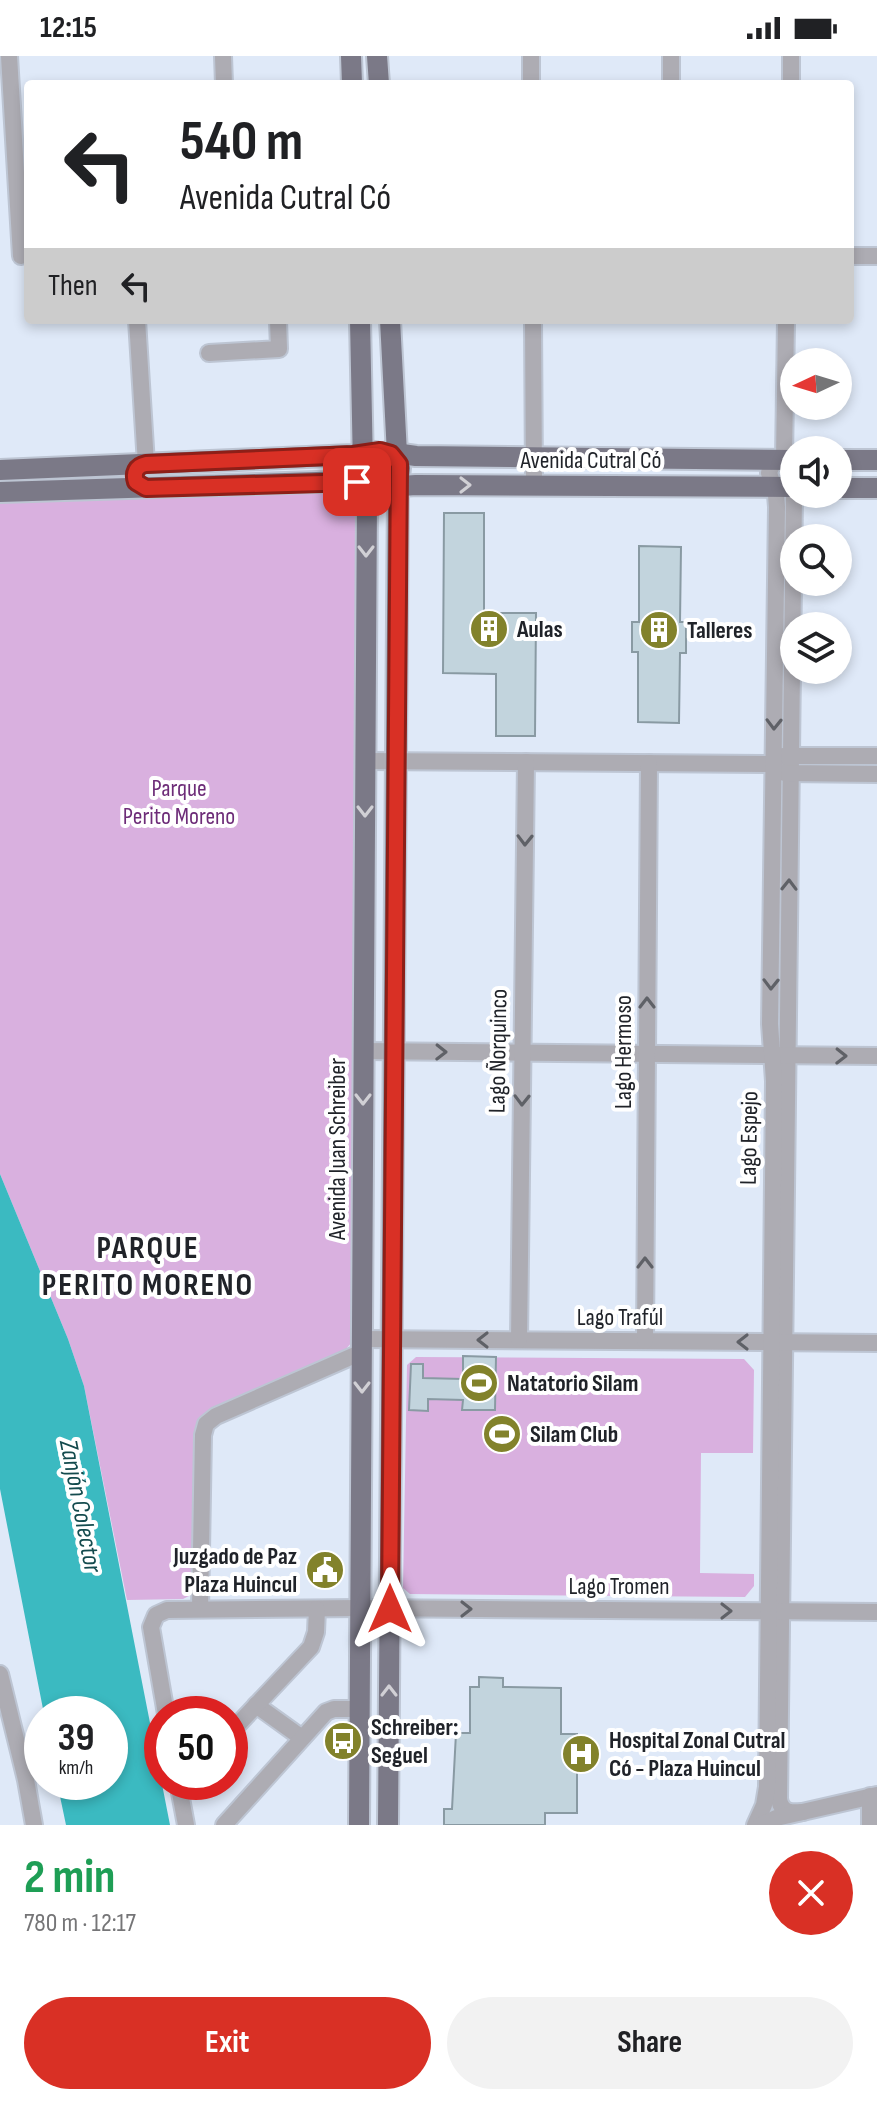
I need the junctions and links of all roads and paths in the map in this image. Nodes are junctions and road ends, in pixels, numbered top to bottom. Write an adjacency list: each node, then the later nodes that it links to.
1 (9, 56): 14 (street)
2 (223, 56): 8 (street)
3 (351, 56): 9 (main road)
4 (377, 56): 10 (main road)
5 (531, 56): 11 (street)
6 (671, 56): 12 (street)
7 (791, 56): 13 (street)
8 (224, 80)
9 (352, 80)
10 (379, 80)
11 (531, 80)
12 (671, 80)
13 (791, 80)
14 (22, 192): 15 (street)
15 (21, 256)
16 (854, 256): 17 (street)
17 (877, 256)
18 (137, 324): 31 (street)
19 (278, 324): 24 (street)
20 (361, 324): 32 (main road, Avenida Juan Schreiber)
21 (390, 324): 32 (main road, Avenida Juan Schreiber)
22 (533, 324): 26 (street)
23 (786, 324): 25 (street, Lago Espejo)
24 (209, 353)
25 (790, 436)
26 (534, 457): 29 (main road, Avenida Cutral Có); 32 (main road, Avenida Cutral Có); 35 (street)
27 (852, 460): 28 (main road)
28 (877, 460)
29 (780, 461)
30 (780, 462): 34 (street, Lago Espejo)
31 (146, 464): 32 (main road, Avenida Cutral Có); 33 (main road, Avenida Cutral Có); 36 (street)
32 (381, 469): 35 (main road, Avenida Cutral Có, one-way to 35); 36 (main road, Avenida Cutral Có); 45 (main road, Avenida Juan Schreiber, one-way to 45); 46 (main road, Avenida Juan Schreiber)
33 (0, 470)
34 (780, 483)
35 (534, 485): 39 (main road, Avenida Cutral Có)
36 (146, 488): 40 (main road, Avenida Cutral Có)
37 (852, 488): 38 (main road)
38 (877, 488)
39 (780, 489)
40 (0, 492)
41 (780, 500): 49 (street, Lago Espejo, one-way to 49)
42 (787, 508): 43 (street, Lago Espejo)
43 (790, 756): 44 (street); 49 (street); 50 (street, Lago Espejo)
44 (877, 756)
45 (365, 761): 46 (street); 52 (main road, Avenida Juan Schreiber, one-way to 52)
46 (396, 761): 47 (street); 53 (main road, Avenida Juan Schreiber)
47 (526, 762): 48 (street); 54 (street, Lago Ñorquinco, one-way to 54)
48 (649, 763): 49 (street); 55 (street, Lago Hermoso, one-way to 48)
49 (774, 764): 50 (street); 56 (street, Lago Espejo, one-way to 56)
50 (790, 773): 51 (street); 56 (street, Lago Espejo, one-way to 50)
51 (877, 774)
52 (363, 1051): 53 (street); 63 (main road, Avenida Juan Schreiber, one-way to 63)
53 (394, 1052): 54 (street, one-way to 54); 58 (main road, Avenida Juan Schreiber)
54 (522, 1053): 55 (street); 59 (street, Lago Ñorquinco, one-way to 59)
55 (647, 1054): 56 (street); 60 (street, Lago Hermoso, one-way to 55)
56 (780, 1055): 57 (street, one-way to 57); 61 (street, Lago Espejo)
57 (877, 1056)
58 (392, 1340): 59 (street, Lago Trafúl, one-way to 58); 63 (street, Lago Trafúl); 67 (main road, Avenida Juan Schreiber)
59 (519, 1340): 60 (street, Lago Trafúl)
60 (645, 1341): 61 (street, Lago Trafúl, one-way to 60)
61 (778, 1342): 62 (street, Lago Trafúl); 68 (street, Lago Espejo)
62 (877, 1343)
63 (362, 1346): 64 (main road, Avenida Juan Schreiber, one-way to 64); 65 (street)
64 (360, 1608): 66 (street, Lago Tromen); 67 (street, Lago Tromen); 73 (main road, Avenida Juan Schreiber)
65 (200, 1609): 66 (street, Lago Tromen); 71 (street, Lago Tromen)
66 (317, 1609): 72 (street)
67 (390, 1609): 68 (street, Lago Tromen, one-way to 68); 83 (main road, Avenida Juan Schreiber, one-way to 67)
68 (775, 1612): 69 (street, Lago Tromen); 78 (street, Lago Espejo); 84 (street, Lago Espejo)
69 (877, 1612)
70 (0, 1674): 79 (street)
71 (163, 1696)
72 (256, 1705): 74 (street); 75 (street)
73 (359, 1709): 75 (street); 82 (main road, Avenida Juan Schreiber)
74 (248, 1714)
75 (302, 1738): 81 (street)
76 (874, 1795): 78 (street); 85 (street)
77 (181, 1800): 80 (street)
78 (803, 1812): 84 (street)
79 (34, 1825)
80 (186, 1825)
81 (224, 1825)
82 (359, 1825)
83 (388, 1825)
84 (757, 1825)
85 (870, 1825)

